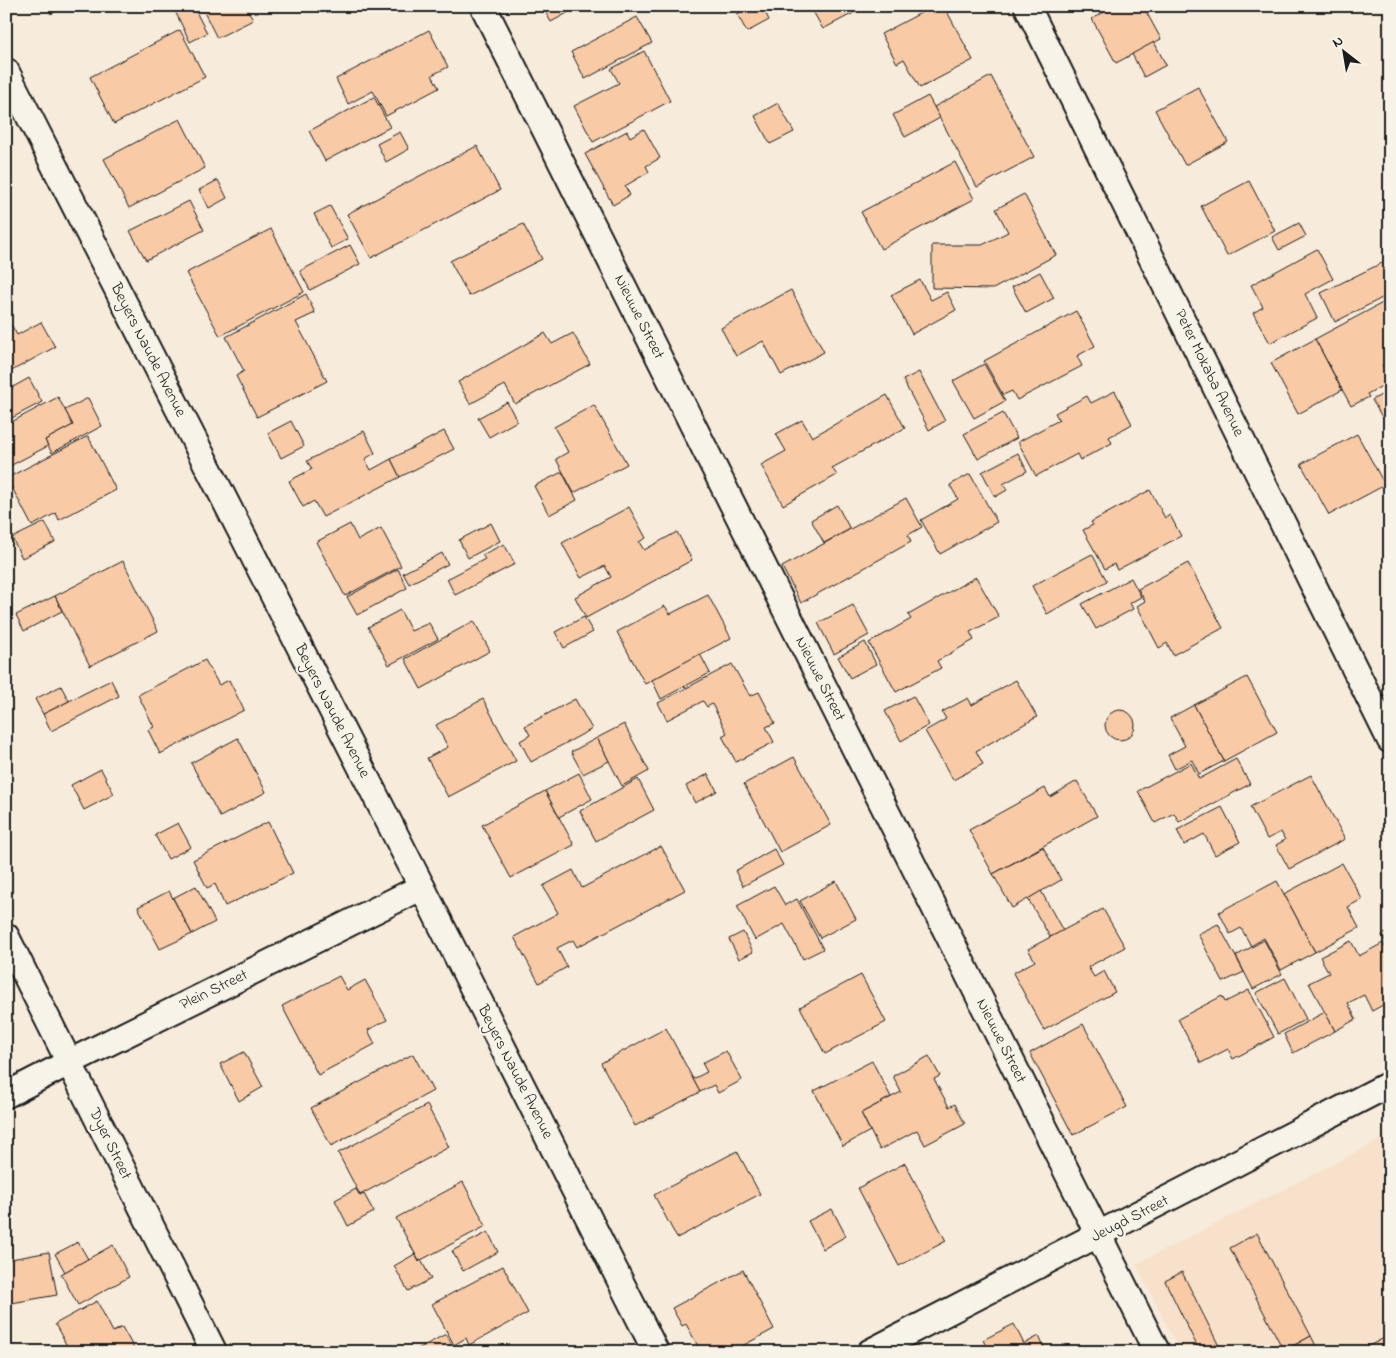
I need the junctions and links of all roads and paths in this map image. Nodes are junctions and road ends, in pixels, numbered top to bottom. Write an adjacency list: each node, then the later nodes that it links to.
1 (483, 6): 10 (street, Nieuwe Street)
2 (1027, 6): 4 (street, Peter Mokaba Avenue)
3 (6, 71): 5 (street, Beyers Naude Avenue)
4 (1390, 740)
5 (422, 887): 7 (street, Plein Street); 12 (street, Beyers Naude Avenue)
6 (6, 936): 7 (street, Dyer Street)
7 (70, 1062): 9 (street, Plein Street); 11 (street, Dyer Street)
8 (1390, 1084): 10 (street, Jeugd Street)
9 (6, 1095)
10 (1098, 1235): 13 (street, Jeugd Street); 14 (street, Nieuwe Street)
11 (214, 1352)
12 (656, 1352)
13 (870, 1352)
14 (1157, 1352)

